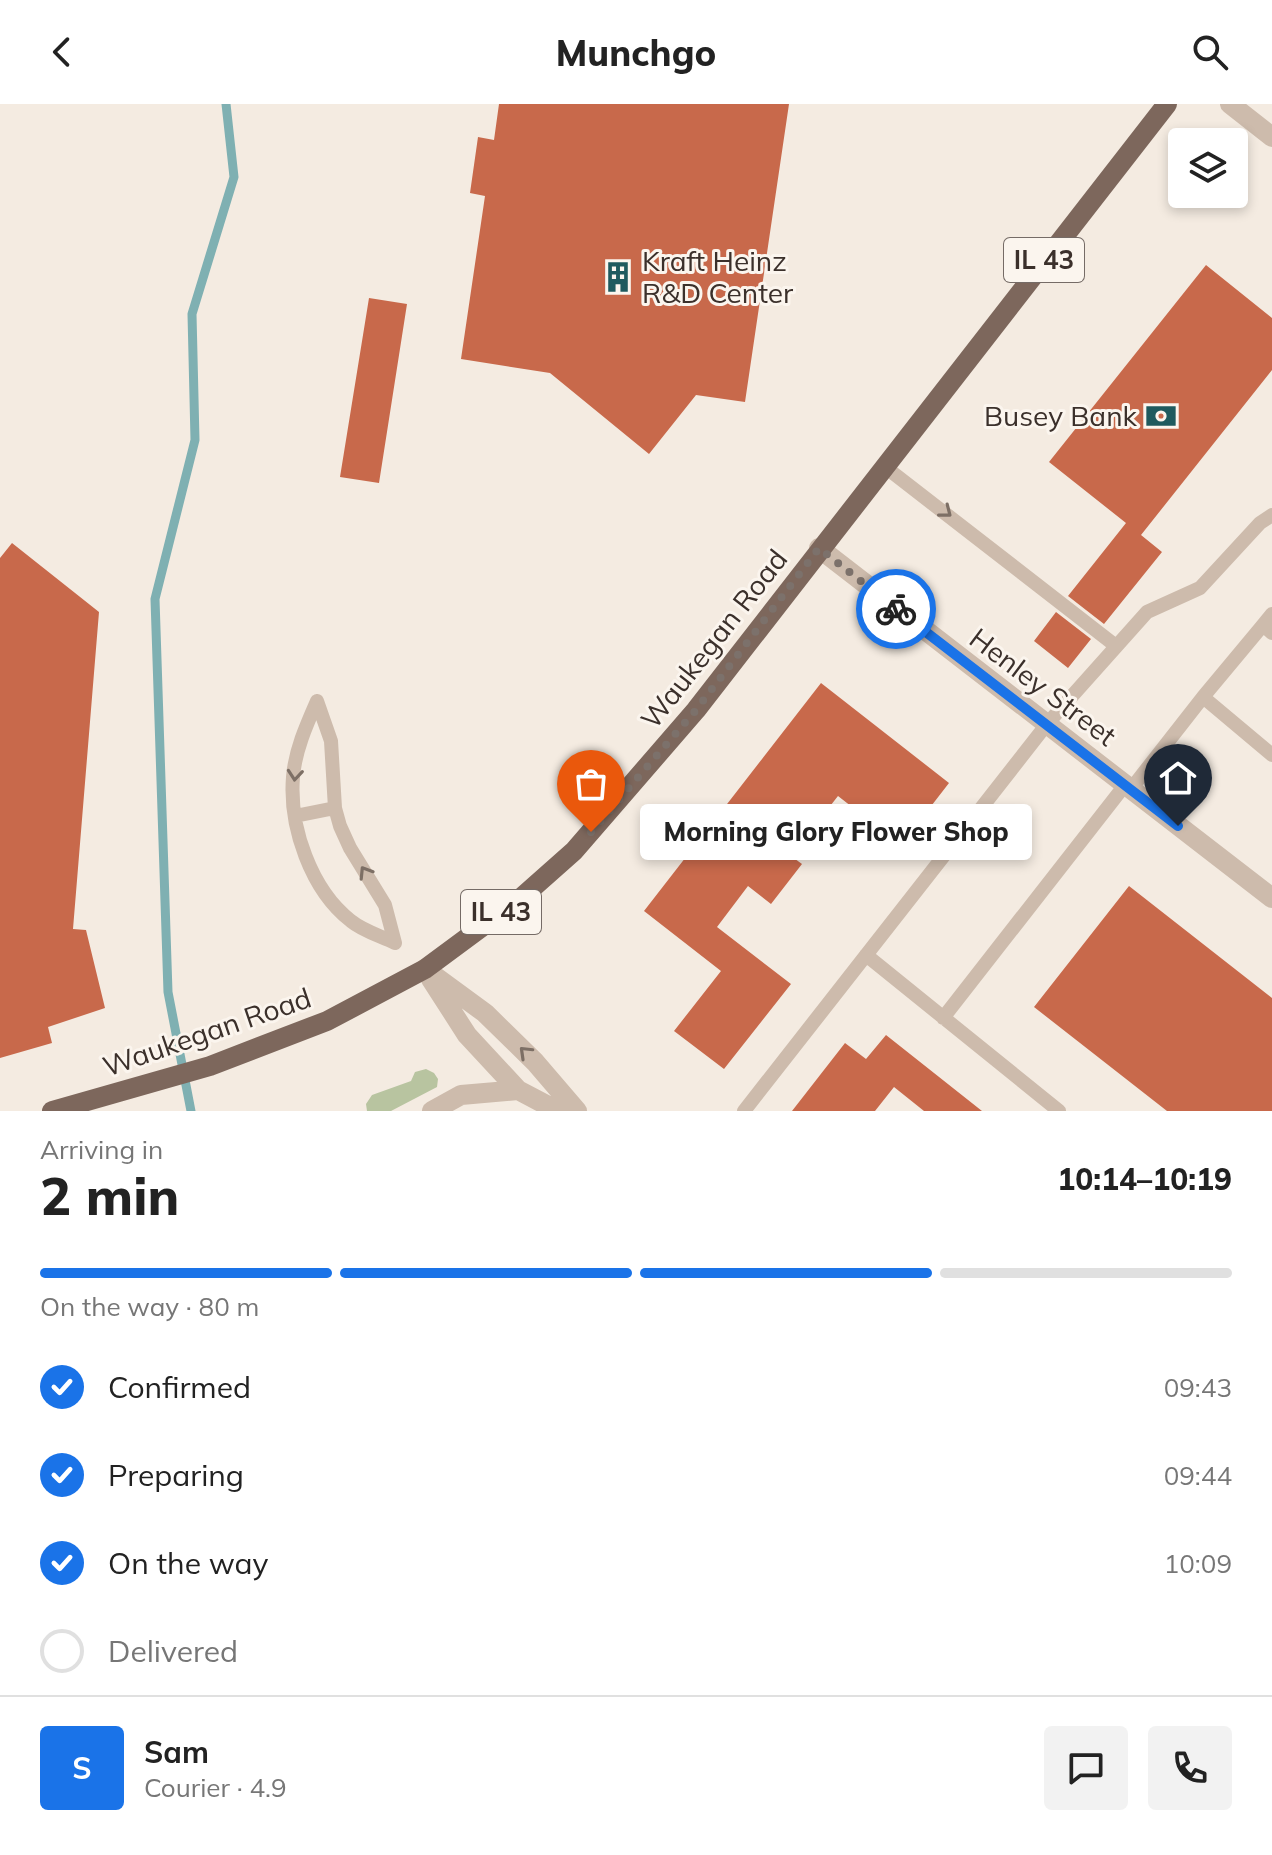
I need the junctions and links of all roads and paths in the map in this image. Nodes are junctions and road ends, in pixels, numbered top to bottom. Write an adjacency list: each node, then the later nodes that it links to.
1 (1167, 104): 4 (main road, Waukegan Road / IL 43)
2 (1230, 104): 3 (street)
3 (1271, 133)
4 (884, 466): 6 (main road, Waukegan Road / IL 43); 8 (lane, one-way to 8)
5 (1272, 515): 8 (lane)
6 (819, 548): 10 (street, Henley Street); 17 (main road, Waukegan Road / IL 43)
7 (1269, 624): 9 (lane)
8 (1116, 646): 10 (lane)
9 (1203, 697): 11 (lane); 12 (lane)
10 (1047, 724): 12 (street, Henley Street); 16 (lane)
11 (1272, 755)
12 (1128, 787): 15 (street, Henley Street); 18 (lane)
13 (335, 808): 14 (lane); 14 (lane, one-way to 14); 14 (lane, one-way to 13)
14 (295, 816)
15 (1272, 898)
16 (866, 955): 18 (lane); 25 (lane)
17 (425, 969): 19 (street); 20 (main road, Waukegan Road / IL 43); 24 (street, one-way to 17)
18 (943, 1018): 26 (lane)
19 (518, 1090): 22 (street); 23 (street)
20 (75, 1107): 21 (main road, Waukegan Road / IL 43)
21 (52, 1111)
22 (432, 1111)
23 (558, 1111)
24 (577, 1111)
25 (744, 1111)
26 (1059, 1111)

